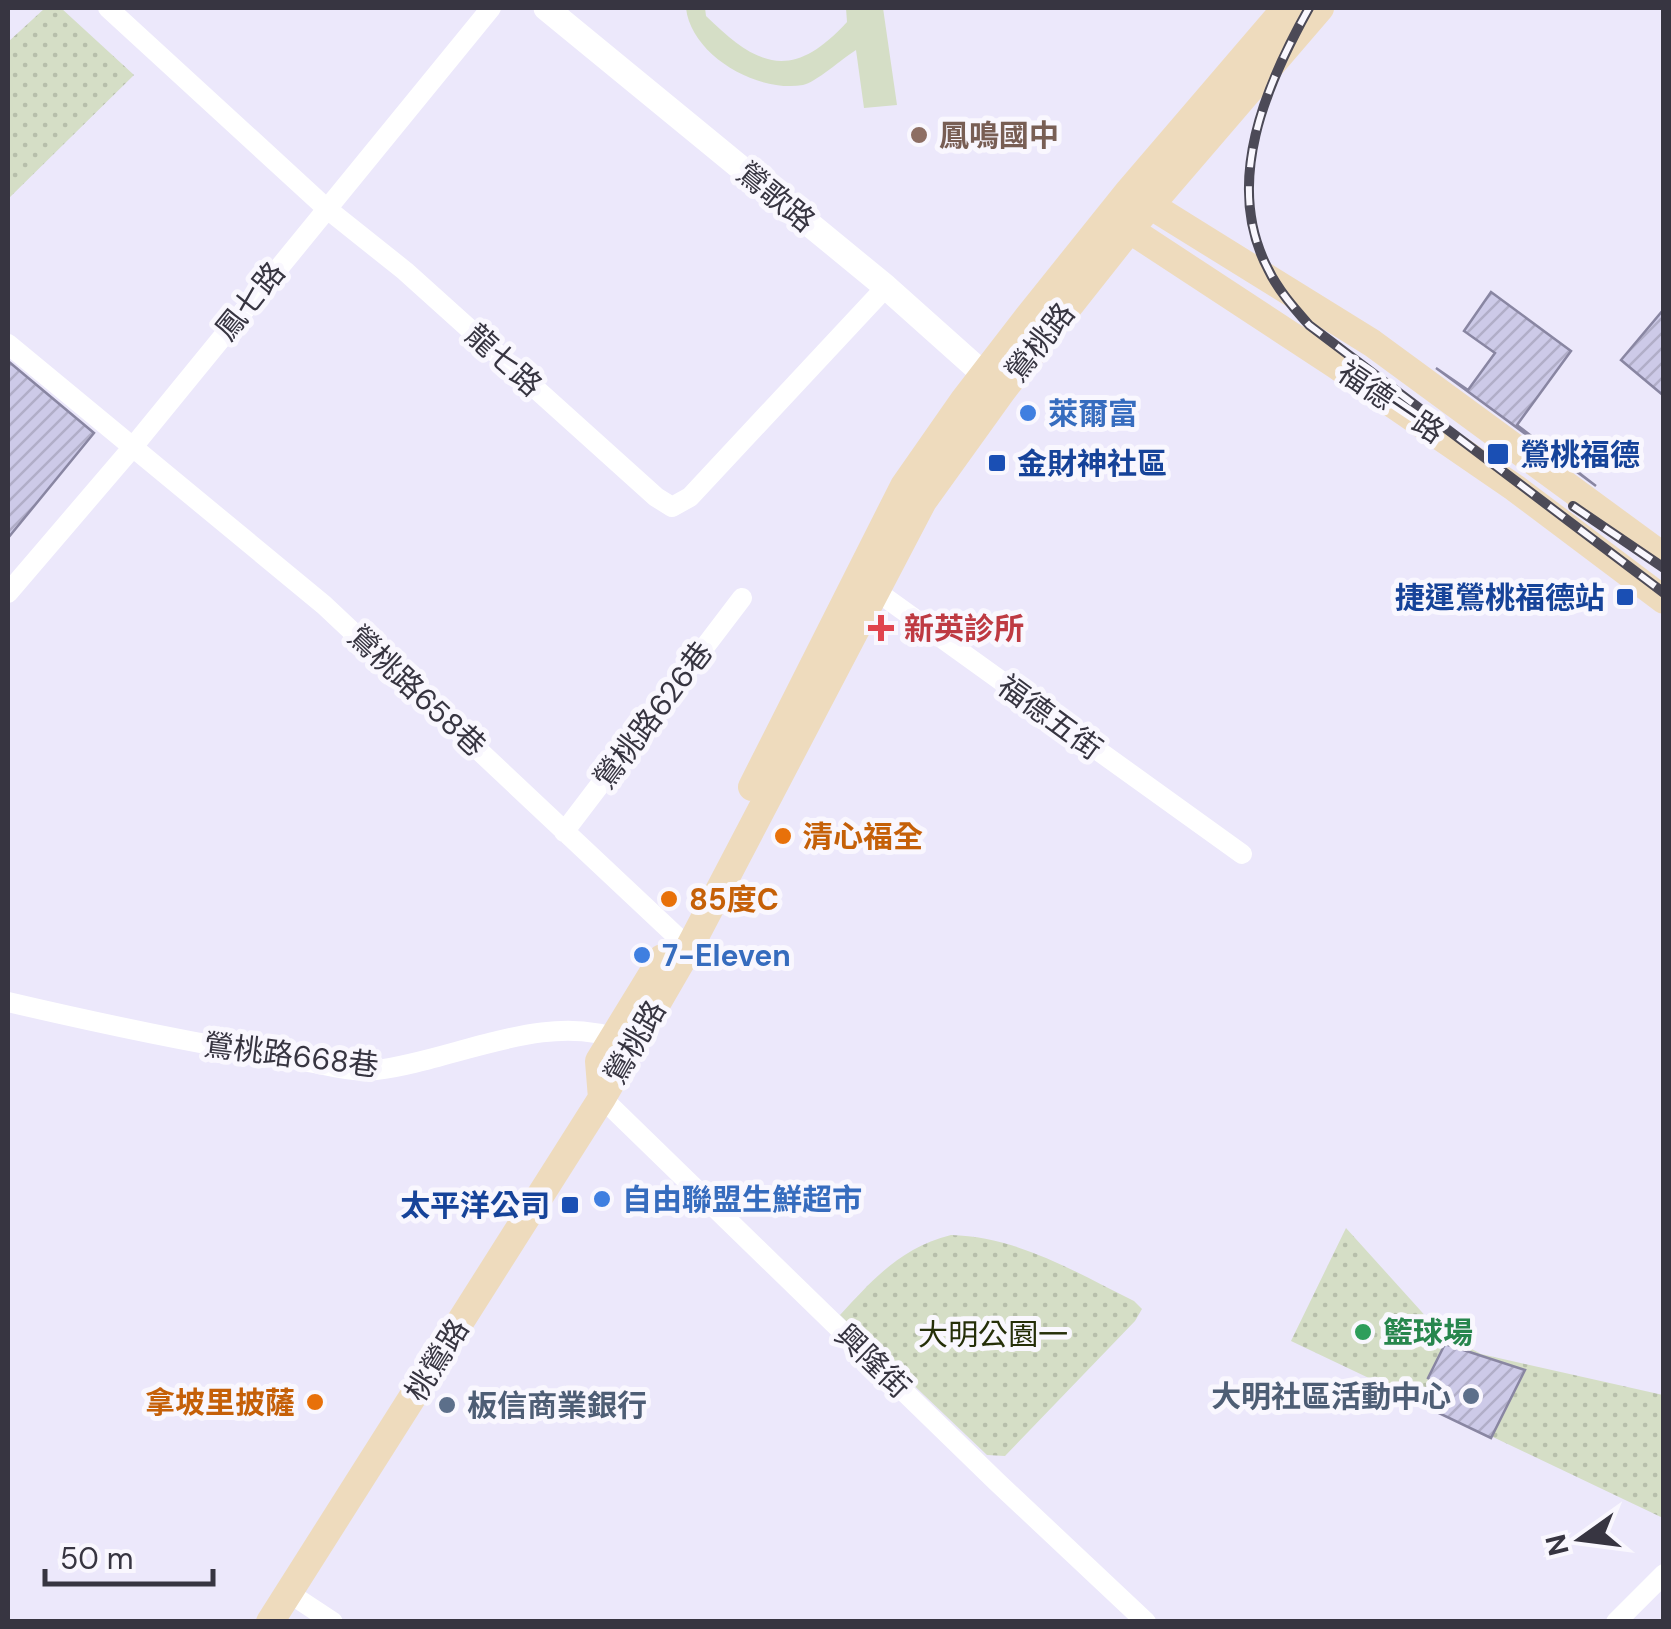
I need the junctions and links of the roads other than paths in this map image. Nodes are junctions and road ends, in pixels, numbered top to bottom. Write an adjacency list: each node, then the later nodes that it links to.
1 (108, 8): 7 (street, 龍七路)
2 (491, 8): 7 (street, 鳳七路)
3 (546, 8): 9 (street, 鶯歌路)
4 (1286, 8): 6 (main road, 鶯桃路)
5 (1320, 8): 6 (main road, 鶯桃路)
6 (1139, 198): 8 (main road, 鶯桃路); 13 (main road, 福德一路)
7 (326, 208): 9 (street, 龍七路); 12 (street, 鳳七路)
8 (1120, 222): 11 (main road, 鶯桃路); 17 (main road, 福德一路)
9 (886, 288): 11 (street, 鶯歌路)
10 (8, 344): 12 (street, 鶯桃路658巷)
11 (992, 382): 14 (main road, 鶯桃路)
12 (132, 448): 15 (street, 鳳七路); 18 (street, 鶯桃路658巷)
13 (1664, 556)
14 (868, 585): 19 (street, 福德五街); 20 (main road, 鶯桃路)
15 (8, 593)
16 (742, 598): 18 (street, 鶯桃路626巷)
17 (1664, 600)
18 (564, 832): 20 (street, 鶯桃路658巷)
19 (1242, 854)
20 (682, 943): 22 (main road, 鶯桃路)
21 (8, 1002): 22 (street, 鶯桃路668巷)
22 (623, 1042): 23 (main road, 鶯桃路)
23 (602, 1098): 25 (main road, 桃鶯路); 28 (street, 興隆街)
24 (1664, 1574): 29 (street)
25 (289, 1592): 26 (main road, 桃鶯路); 27 (street)
26 (270, 1622)
27 (334, 1622)
28 (1146, 1622)
29 (1616, 1622)

